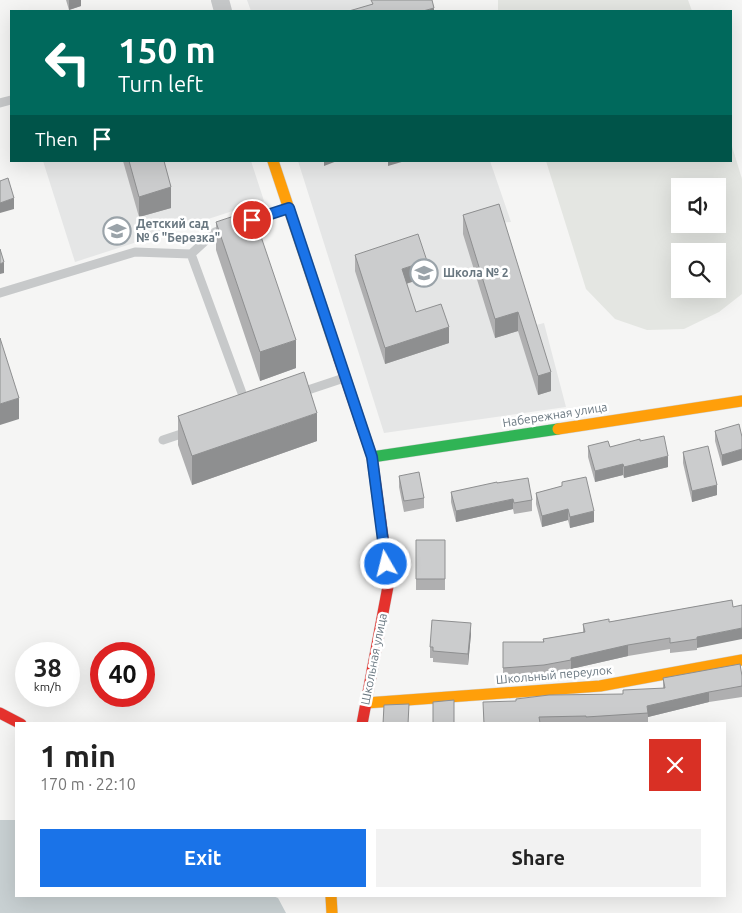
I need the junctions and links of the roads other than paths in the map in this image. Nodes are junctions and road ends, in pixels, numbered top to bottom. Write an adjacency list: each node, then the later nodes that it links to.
1 (273, 162): 2 (street, Школьная улица)
2 (289, 208): 3 (lane); 5 (street, Школьная улица)
3 (191, 254): 4 (lane); 8 (lane)
4 (0, 293)
5 (345, 377): 6 (lane); 11 (street, Школьная улица)
6 (293, 396)
7 (742, 401): 11 (street, Набережная улица)
8 (249, 411)
9 (198, 428): 10 (lane)
10 (163, 440)
11 (372, 457): 13 (street, Школьная улица)
12 (742, 660): 13 (street, Школьный переулок)
13 (366, 703): 16 (street, Школьная улица)
14 (0, 713): 15 (street)
15 (17, 722)
16 (362, 722)
17 (331, 897): 18 (street)
18 (332, 913)

